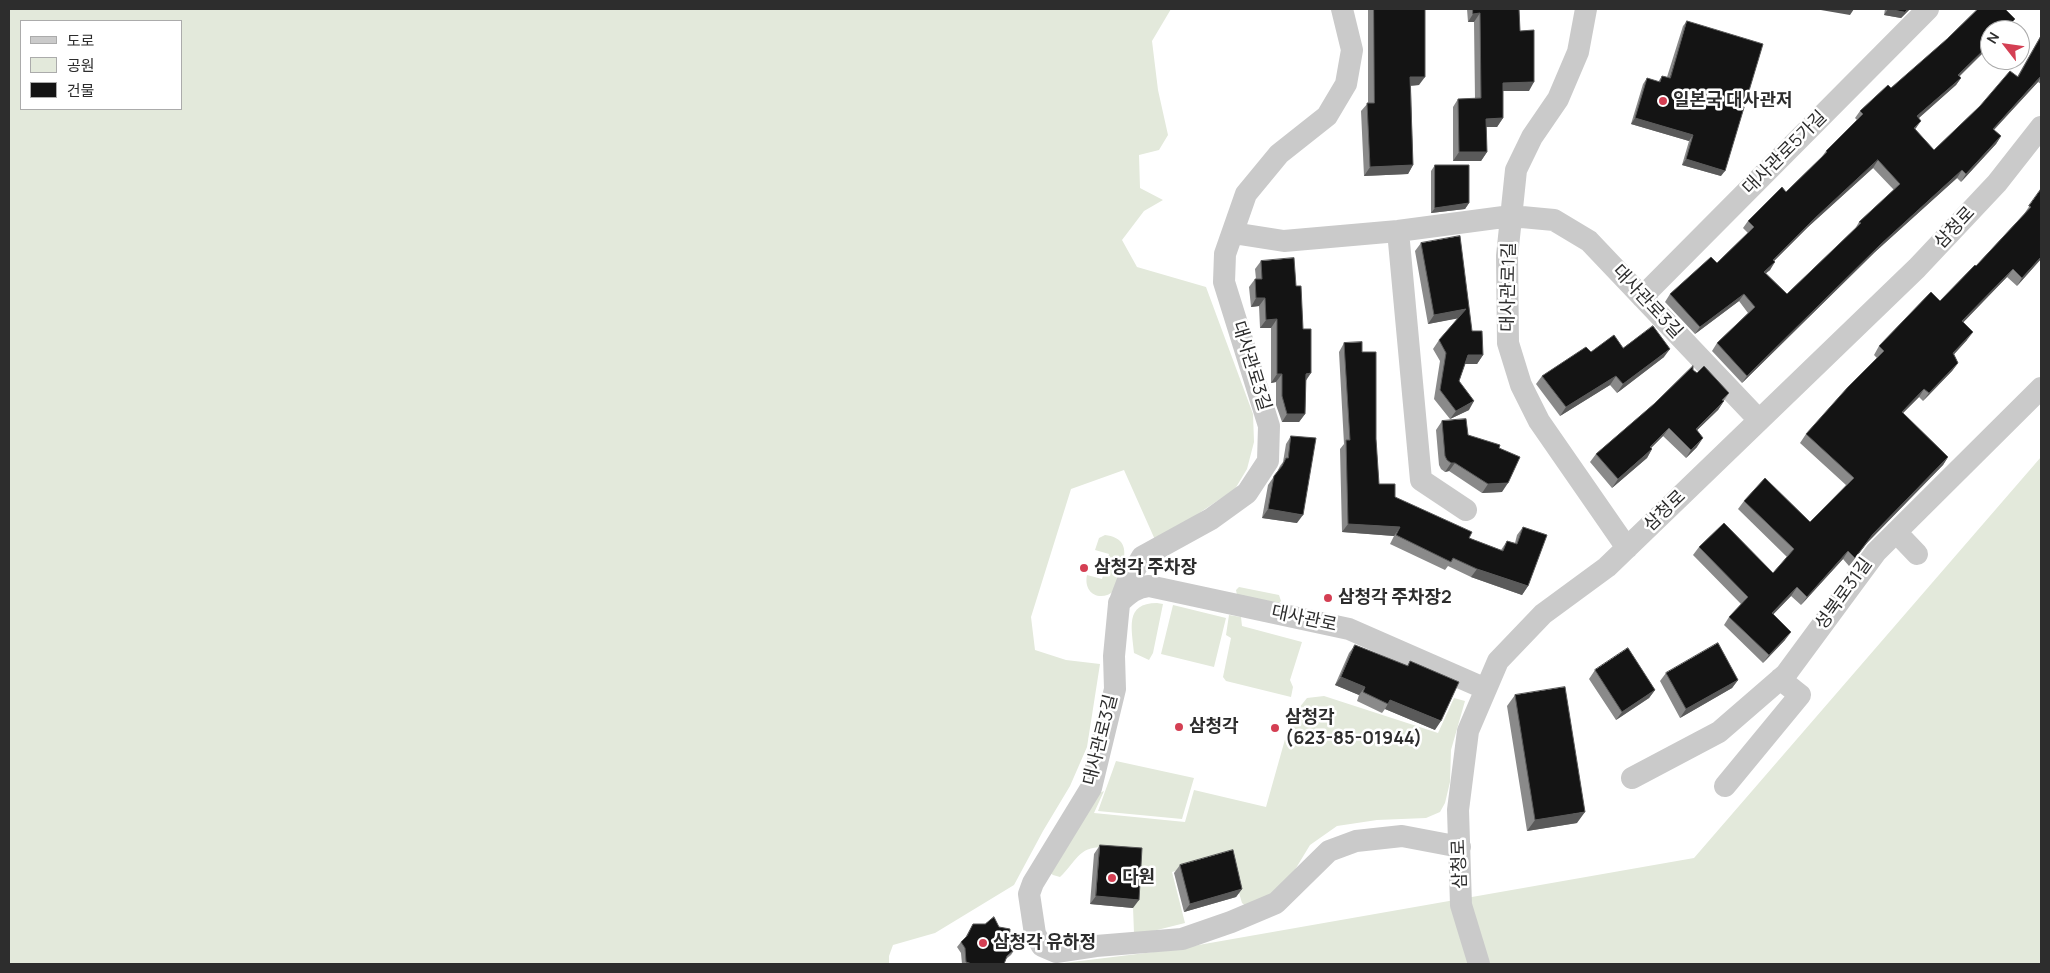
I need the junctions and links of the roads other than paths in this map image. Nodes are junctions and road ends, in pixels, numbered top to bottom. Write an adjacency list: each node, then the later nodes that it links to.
1 (1342, 9): 7 (street, 대사관로3길)
2 (1586, 9): 5 (street, 대사관로1길)
3 (1928, 9): 8 (street, 대사관로5가길)
4 (2041, 127): 10 (street, 삼청로)
5 (1511, 216): 6 (street, 대사관로3길); 8 (street, 대사관로3길); 13 (street, 대사관로1길)
6 (1398, 230): 7 (street, 대사관로3길); 11 (street)
7 (1232, 233): 15 (street, 대사관로3길)
8 (1642, 297): 10 (street, 대사관로3길)
9 (2041, 388): 12 (street, 성북로31길)
10 (1759, 420): 13 (street, 삼청로)
11 (1466, 510)
12 (1896, 532): 14 (street); 16 (street, 성북로31길)
13 (1627, 548): 17 (street, 삼청로)
14 (1916, 554)
15 (1119, 604): 17 (street, 대사관로); 20 (street, 대사관로3길)
16 (1780, 679): 18 (street, 성북로31길); 19 (street)
17 (1486, 689): 20 (street, 삼청로)
18 (1632, 778)
19 (1725, 786)
20 (1460, 847): 21 (street, 삼청로)
21 (1479, 964)

